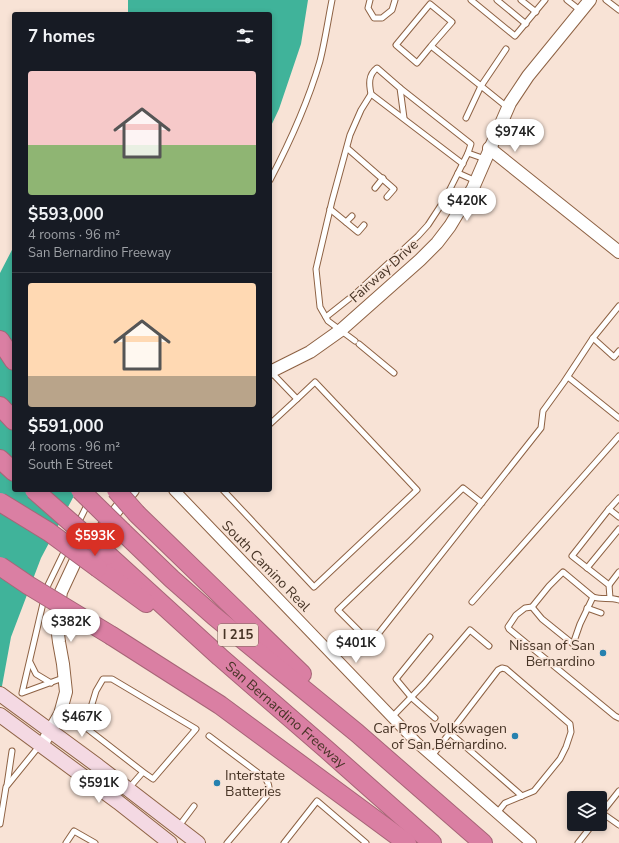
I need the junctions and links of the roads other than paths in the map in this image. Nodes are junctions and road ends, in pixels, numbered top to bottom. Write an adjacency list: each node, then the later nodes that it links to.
1 (332, 0): 29 (lane)
2 (370, 0): 3 (lane)
3 (395, 0)
4 (470, 0): 14 (lane)
5 (497, 0): 14 (lane)
6 (521, 0): 13 (lane)
7 (545, 0): 13 (lane)
8 (567, 0): 12 (lane)
9 (590, 0): 12 (street, Fairway Drive)
10 (606, 0): 11 (lane)
11 (619, 10)
12 (581, 11): 20 (street, Fairway Drive)
13 (536, 12): 14 (lane)
14 (526, 24)
15 (432, 46): 15 (lane); 17 (lane)
16 (506, 49): 17 (lane)
17 (481, 86): 20 (lane); 22 (lane)
18 (400, 88): 19 (lane); 21 (lane); 25 (lane)
19 (371, 94): 21 (lane); 23 (lane)
20 (508, 108): 24 (street, Fairway Drive)
21 (404, 118): 27 (lane)
22 (466, 118)
23 (347, 148): 30 (lane); 34 (lane)
24 (489, 148): 26 (street, Fairway Drive); 38 (street)
25 (468, 152): 26 (lane); 27 (lane)
26 (484, 159): 31 (street, Fairway Drive)
27 (463, 164): 28 (lane)
28 (458, 174): 31 (lane); 40 (lane)
29 (272, 176)
30 (383, 178): 32 (lane); 33 (lane)
31 (476, 181): 41 (street, Fairway Drive)
32 (375, 188)
33 (386, 197)
34 (330, 209): 36 (lane); 40 (lane)
35 (352, 216): 36 (lane)
36 (346, 222): 37 (lane)
37 (364, 225)
38 (619, 252)
39 (619, 306): 42 (lane)
40 (326, 317): 41 (lane)
41 (342, 330): 48 (street, Fairway Drive); 50 (lane)
42 (593, 338): 44 (lane); 51 (lane)
43 (0, 340): 46 (highway)
44 (619, 350)
45 (0, 352): 47 (highway)
46 (12, 358)
47 (12, 367)
48 (272, 371)
49 (272, 373): 52 (lane)
50 (394, 373)
51 (568, 377): 54 (lane); 68 (lane)
52 (297, 399): 56 (lane); 64 (lane)
53 (0, 406): 55 (highway)
54 (619, 418)
55 (12, 419)
56 (272, 422)
57 (619, 436): 80 (lane)
58 (0, 459): 59 (highway)
59 (12, 470)
60 (36, 492): 72 (highway, bridge)
61 (118, 492): 96 (highway, bridge)
62 (131, 492): 87 (street)
63 (176, 492): 92 (street, South Camino Real)
64 (225, 492)
65 (86, 493): 86 (lane); 96 (highway, San Bernardino Freeway / I 215, bridge)
66 (619, 498): 69 (lane)
67 (0, 502): 72 (highway, bridge)
68 (482, 503): 68 (lane)
69 (609, 509): 70 (lane); 74 (lane)
70 (619, 517)
71 (619, 529): 74 (lane)
72 (103, 561): 123 (highway, San Bernardino Freeway / I 215)
73 (0, 566): 122 (highway, bridge)
74 (587, 568): 76 (lane)
75 (619, 572): 76 (lane)
76 (609, 585): 78 (lane)
77 (593, 597): 78 (lane); 81 (lane); 82 (lane)
78 (610, 598): 79 (lane)
79 (619, 600)
80 (472, 602)
81 (532, 607): 82 (lane); 94 (lane)
82 (587, 608): 83 (lane)
83 (602, 613)
84 (430, 637): 90 (lane)
85 (490, 646): 90 (lane)
86 (30, 660): 88 (lane); 88 (lane)
87 (64, 678): 88 (lane); 95 (street)
88 (51, 683)
89 (0, 694): 95 (main road)
90 (411, 697): 92 (lane); 93 (lane)
91 (0, 715): 99 (main road)
92 (392, 717): 101 (street, South Camino Real)
93 (435, 718)
94 (619, 718)
95 (51, 730): 99 (street); 104 (main road)
96 (357, 733): 124 (highway, San Bernardino Freeway / I 215)
97 (450, 733): 101 (lane); 106 (lane); 106 (lane)
98 (209, 736): 119 (lane)
99 (41, 745): 103 (lane); 117 (main road)
100 (12, 751): 103 (lane)
101 (432, 756): 109 (street, South Camino Real)
102 (143, 772): 102 (lane); 104 (lane)
103 (6, 787): 111 (lane)
104 (128, 789): 113 (main road)
105 (619, 791): 108 (lane)
106 (522, 796): 109 (lane)
107 (194, 806): 113 (lane)
108 (607, 806)
109 (497, 813): 125 (street, South Camino Real)
110 (607, 818): 112 (lane)
111 (0, 824)
112 (619, 825)
113 (178, 827): 118 (main road)
114 (587, 831): 126 (lane)
115 (66, 843): 116 (lane)
116 (95, 843)
117 (170, 843)
118 (198, 843)
119 (227, 843)
120 (284, 843): 121 (lane)
121 (366, 843)
122 (407, 843)
123 (432, 843)
124 (483, 843)
125 (531, 843)
126 (578, 843)

